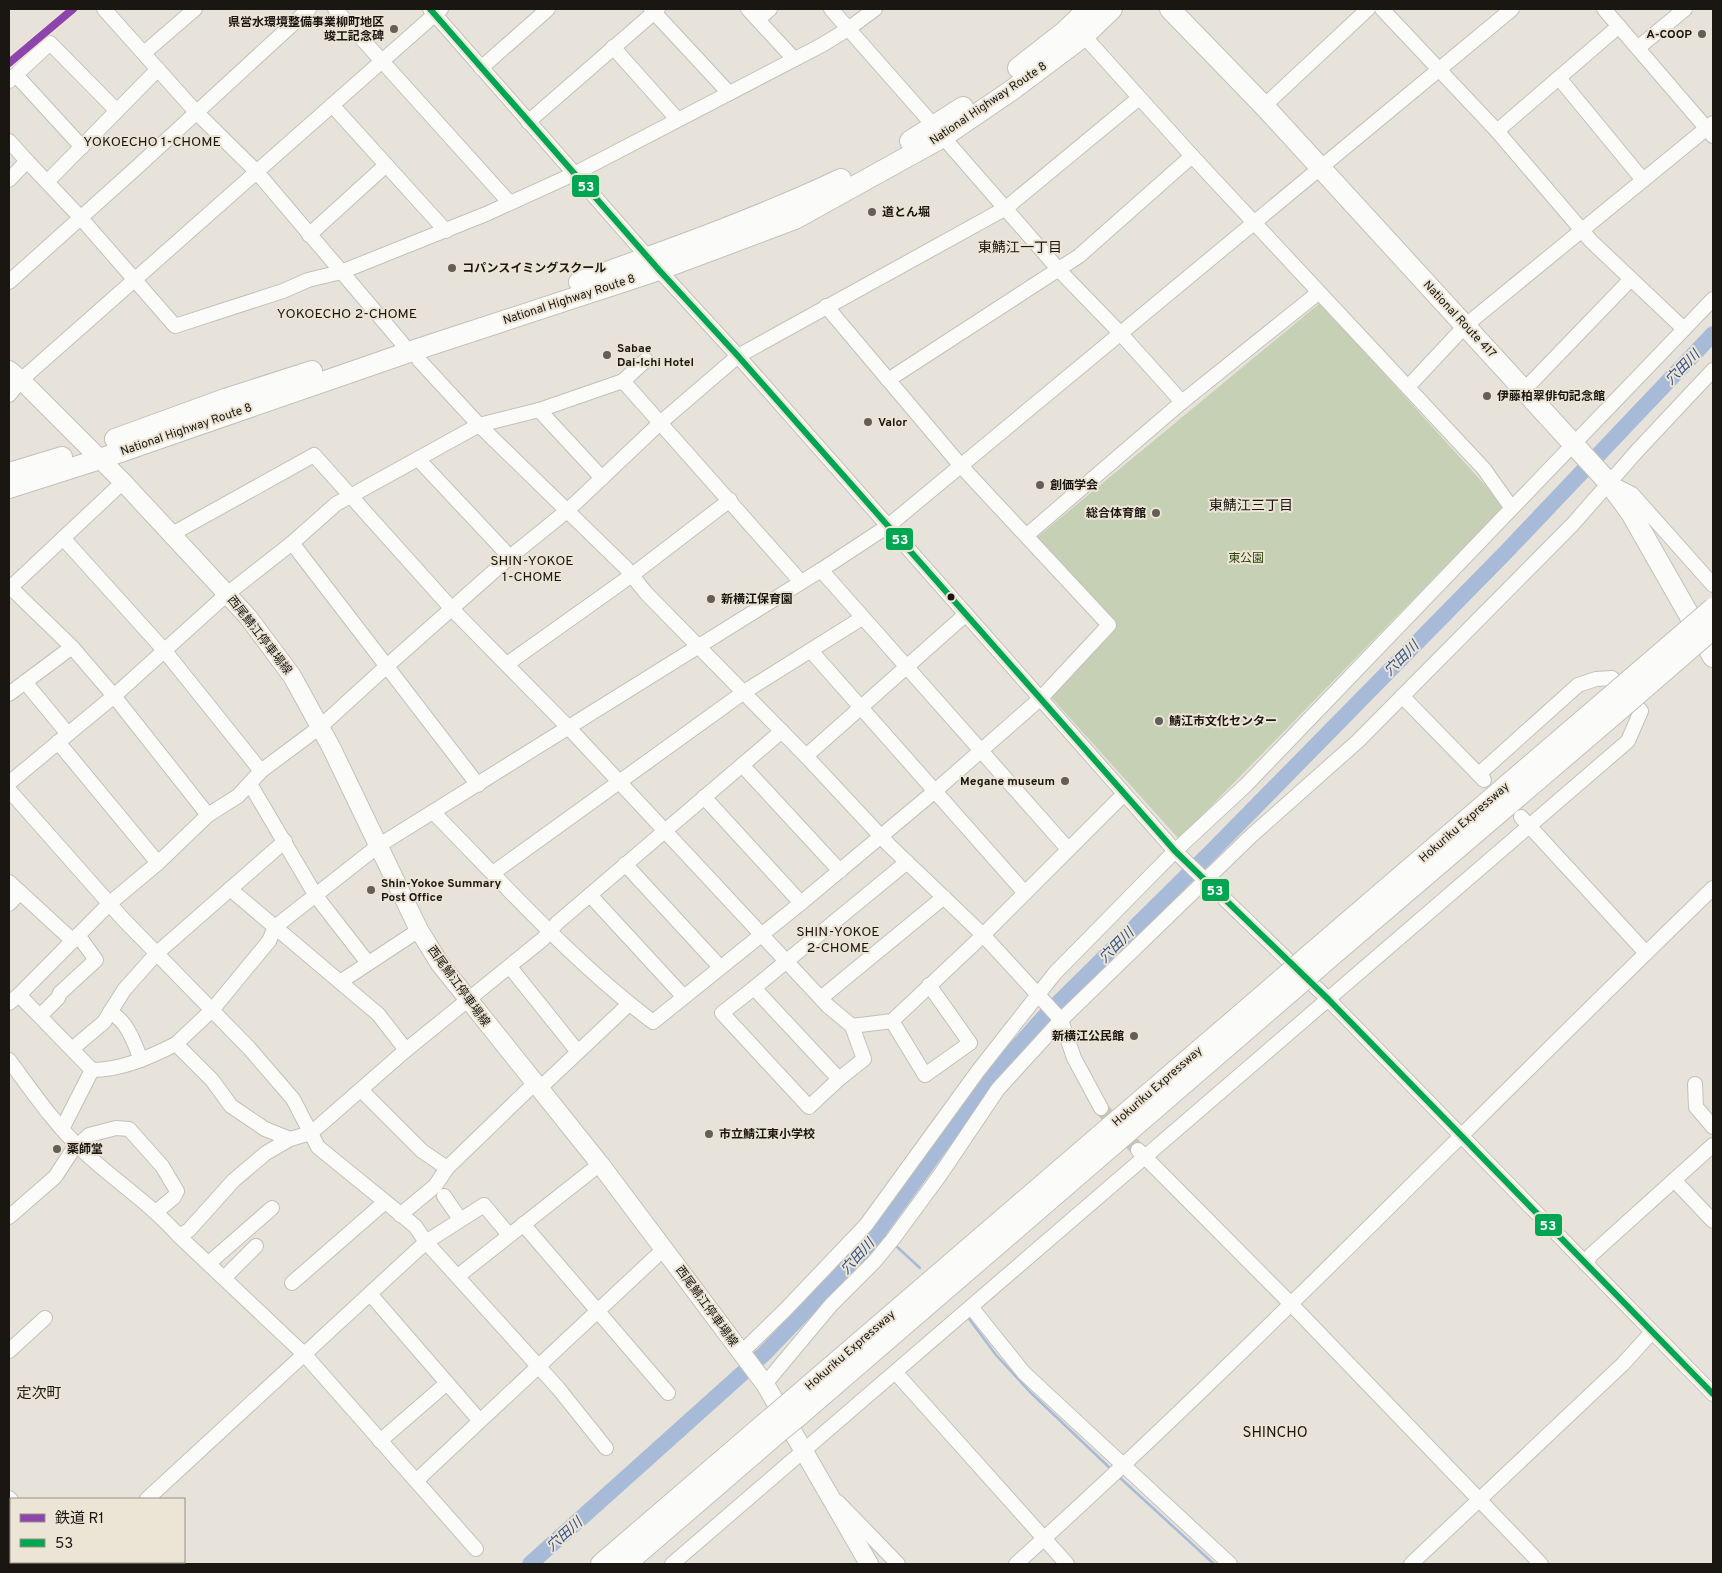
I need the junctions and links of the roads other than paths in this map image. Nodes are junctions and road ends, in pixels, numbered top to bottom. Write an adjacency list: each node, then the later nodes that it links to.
1 (104, 9): 25 (street)
2 (194, 9): 25 (street)
3 (309, 9): 38 (street)
4 (335, 9): 27 (street)
5 (548, 9): 28 (street)
6 (770, 9): 19 (street)
7 (831, 9): 21 (street)
8 (874, 9): 21 (street)
9 (1088, 9): 42 (highway, National Highway Route 8)
10 (1112, 9): 22 (highway, National Highway Route 8)
11 (1170, 9): 36 (highway, National Route 417)
12 (1368, 9): 36 (street)
13 (1382, 9): 30 (street)
14 (1512, 9): 30 (street)
15 (1604, 9): 20 (street)
16 (1685, 9): 24 (street)
17 (654, 10): 23 (street); 33 (street)
18 (436, 11): 27 (street); 28 (street)
19 (753, 14): 26 (street)
20 (1619, 26): 24 (street); 32 (street)
21 (848, 29): 26 (street); 42 (street)
22 (1084, 36): 34 (street); 42 (highway, National Highway Route 8)
23 (613, 47): 39 (street); 40 (street)
24 (1639, 47): 41 (street)
25 (144, 53): 29 (street)
26 (794, 59): 33 (street)
27 (382, 61): 35 (street); 55 (street)
28 (481, 68): 40 (street)
29 (158, 69): 37 (street); 38 (street)
30 (1439, 69): 43 (street); 49 (street)
31 (12, 78): 37 (street); 45 (street)
32 (1559, 78): 43 (street); 53 (street)
33 (730, 93): 39 (street)
34 (1139, 98): 46 (street); 56 (street)
35 (332, 105): 48 (street); 50 (street)
36 (1264, 106): 49 (highway, National Route 417)
37 (117, 111): 45 (street)
38 (196, 112): 50 (street); 57 (street)
39 (677, 119): 51 (street)
40 (528, 122): 51 (street)
41 (1711, 129): 53 (street)
42 (938, 131): 56 (street); 62 (highway, National Highway Route 8)
43 (1496, 131): 60 (street)
44 (9, 141): 47 (street)
45 (82, 147): 54 (street)
46 (1192, 156): 58 (street); 63 (street)
47 (27, 162): 52 (street); 54 (street)
48 (386, 166): 59 (street); 61 (street)
49 (1320, 167): 58 (street); 71 (highway, National Route 417)
50 (256, 172): 61 (street); 65 (street)
51 (574, 174): 55 (street); 62 (street)
52 (9, 180)
53 (1643, 180): 60 (street)
54 (47, 182): 57 (street)
55 (509, 202): 59 (street)
56 (1006, 208): 63 (street); 70 (street)
57 (80, 217): 65 (street); 67 (street)
58 (1254, 222): 68 (street); 73 (street)
59 (446, 230): 64 (street)
60 (1582, 230): 66 (street); 71 (street)
61 (310, 235): 64 (street)
62 (653, 264): 74 (highway, National Highway Route 8); 75 (street)
63 (1059, 270): 73 (street); 79 (street)
64 (341, 272): 65 (street); 74 (street)
65 (135, 280): 78 (street)
66 (1632, 280): 72 (street); 82 (street)
67 (9, 282)
68 (1318, 293): 81 (street); 84 (street)
69 (1713, 298): 72 (street)
70 (826, 306): 75 (street); 79 (street)
71 (1466, 325): 81 (street); 82 (highway, National Route 417)
72 (1684, 329): 88 (street)
73 (1121, 334): 84 (street); 91 (street)
74 (408, 346): 87 (street); 89 (highway, National Highway Route 8)
75 (738, 356): 86 (street); 101 (street)
76 (646, 360): 80 (street)
77 (1713, 370): 95 (street)
78 (15, 375): 83 (street); 89 (main road, 西尾鯖江停車場線)
79 (888, 380): 91 (street)
80 (623, 381): 85 (street); 86 (street)
81 (1408, 387): 99 (street)
82 (1525, 389): 88 (highway, National Route 417)
83 (9, 396)
84 (1182, 402): 103 (street)
85 (538, 410): 87 (street); 93 (street)
86 (660, 423): 93 (street); 98 (street)
87 (479, 425): 90 (street); 100 (street)
88 (1576, 444): 95 (highway, National Route 417); 99 (street)
89 (94, 454): 92 (highway, National Highway Route 8); 94 (main road, 西尾鯖江停車場線); 96 (highway, National Highway Route 8)
90 (419, 460): 97 (street); 106 (street)
91 (961, 466): 101 (street); 103 (street)
92 (9, 473)
93 (602, 478): 100 (street)
94 (123, 482): 102 (main road, 西尾鯖江停車場線); 104 (street)
95 (1609, 483): 110 (street); 122 (highway, National Route 417); 130 (street)
96 (9, 488)
97 (350, 496): 102 (street); 105 (street); 114 (street)
98 (730, 500): 108 (street); 109 (street)
99 (1511, 506): 158 (street)
100 (568, 510): 106 (street); 108 (street)
101 (888, 526): 107 (street); 115 (street)
102 (172, 534): 112 (main road, 西尾鯖江停車場線)
103 (1027, 535): 131 (street)
104 (63, 538): 111 (street); 120 (street)
105 (292, 543): 112 (street); 124 (street)
106 (510, 557): 114 (street)
107 (821, 570): 109 (street); 116 (street)
108 (632, 575): 118 (street); 123 (street)
109 (801, 582): 118 (street)
110 (1713, 584)
111 (9, 587): 119 (street)
112 (227, 594): 120 (street); 134 (main road, 西尾鯖江停車場線)
113 (1713, 608): 133 (highway, Hokuriku Expressway, bridge)
114 (452, 609): 123 (street); 124 (street)
115 (965, 615): 125 (street); 131 (street)
116 (862, 618): 121 (street); 125 (street)
117 (1713, 629): 133 (highway, Hokuriku Expressway, bridge)
118 (699, 646): 127 (street); 135 (street)
119 (72, 647): 126 (street); 129 (street)
120 (164, 650): 129 (street); 141 (street)
121 (811, 651): 127 (street); 132 (street)
122 (1713, 656)
123 (507, 664): 135 (street)
124 (388, 665): 134 (street); 145 (street)
125 (906, 667): 132 (street); 138 (street)
126 (25, 682): 128 (street); 137 (street)
127 (744, 692): 136 (street); 142 (street)
128 (9, 694)
129 (114, 696): 137 (street); 151 (street)
130 (1402, 696): 152 (street); 164 (street)
131 (1041, 698): 138 (street); 148 (street)
132 (861, 706): 139 (street); 147 (street)
133 (1611, 706): 262 (highway, Hokuriku Expressway, bridge)
134 (320, 727): 141 (street); 156 (main road, 西尾鯖江停車場線)
135 (569, 728): 142 (street); 145 (street)
136 (782, 731): 139 (street); 140 (street)
137 (63, 738): 143 (street); 160 (street)
138 (980, 751): 147 (street); 157 (street)
139 (806, 756): 154 (street)
140 (742, 765): 149 (street); 162 (street)
141 (260, 771): 144 (street)
142 (619, 782): 153 (street); 163 (street)
143 (9, 783)
144 (250, 784): 151 (street); 155 (street)
145 (478, 785): 150 (street)
146 (9, 790): 173 (street)
147 (935, 791): 154 (street); 169 (street)
148 (1124, 794): 157 (street); 158 (street)
149 (704, 797): 153 (street); 174 (street)
150 (434, 812): 156 (street); 163 (street)
151 (208, 815): 160 (street)
152 (1525, 822): 182 (street); 196 (street)
153 (664, 830): 161 (street); 179 (street)
154 (882, 836): 159 (street); 162 (street)
155 (285, 841): 167 (street); 171 (street)
156 (378, 846): 171 (street); 177 (main road, 西尾鯖江停車場線)
157 (1068, 849): 169 (street)
158 (1176, 851): 164 (street); 192 (street)
159 (907, 862): 172 (street); 184 (street)
160 (158, 864): 173 (street)
161 (626, 864): 170 (street); 187 (street)
162 (840, 871): 174 (street)
163 (493, 873): 178 (street)
164 (1206, 881): 196 (street); 201 (street)
165 (9, 882): 168 (street)
166 (1713, 888): 182 (street)
167 (230, 889): 176 (street); 183 (street)
168 (20, 892): 175 (street); 181 (street)
169 (1025, 893): 180 (street)
170 (590, 895): 178 (street); 191 (street)
171 (316, 896): 176 (street); 185 (street)
172 (944, 897): 180 (street); 193 (street)
173 (110, 903): 181 (street); 183 (street)
174 (801, 903): 179 (street)
175 (9, 904)
176 (275, 927): 188 (street); 198 (street)
177 (419, 930): 185 (street); 195 (main road, 西尾鯖江停車場線)
178 (550, 931): 186 (street); 197 (street)
179 (761, 934): 184 (street); 187 (street)
180 (983, 935): 189 (street); 192 (street)
181 (76, 938): 194 (street); 200 (street)
182 (1646, 953): 219 (street)
183 (156, 954): 198 (street); 199 (street)
184 (787, 959): 190 (street); 193 (street)
185 (368, 963): 188 (street)
186 (510, 967): 195 (street); 207 (street)
187 (720, 967): 191 (street)
188 (340, 982): 206 (street)
189 (929, 985): 202 (street); 202 (street)
190 (754, 988): 211 (street); 211 (street)
191 (683, 996): 197 (street)
192 (1040, 997): 201 (street); 253 (street)
193 (822, 998): 203 (street)
194 (14, 999): 200 (street)
195 (467, 1000): 206 (street); 213 (main road, 西尾鯖江停車場線)
196 (1329, 1000): 219 (street); 223 (street)
197 (629, 1004): 207 (street)
198 (213, 1009): 204 (street); 218 (street)
199 (110, 1012): 205 (street); 209 (street)
200 (40, 1016): 205 (street)
201 (1060, 1018): 215 (street); 257 (street)
202 (892, 1021): 203 (street)
203 (852, 1026): 211 (street)
204 (176, 1044): 209 (street); 220 (street)
205 (72, 1049): 210 (street)
206 (406, 1050): 214 (street)
207 (578, 1052): 213 (street)
208 (9, 1060): 217 (street)
209 (141, 1060): 210 (street)
210 (92, 1070): 217 (street)
211 (839, 1079)
212 (1695, 1084): 216 (street)
213 (538, 1086): 224 (main road, 西尾鯖江停車場線); 225 (street)
214 (361, 1090): 218 (street); 225 (street)
215 (1101, 1108)
216 (1713, 1128)
217 (62, 1129): 221 (street)
218 (311, 1133): 220 (street); 228 (street)
219 (1462, 1136): 242 (street); 247 (street)
220 (290, 1139): 237 (street)
221 (77, 1145): 230 (street); 230 (street); 232 (street)
222 (1713, 1145): 226 (street)
223 (1142, 1153): 247 (street); 248 (street)
224 (600, 1164): 235 (street); 240 (main road, 西尾鯖江停車場線)
225 (448, 1168): 231 (street)
226 (1674, 1180): 234 (street); 242 (street)
227 (444, 1196): 233 (street)
228 (385, 1202): 231 (street); 245 (street)
229 (272, 1208): 241 (street)
230 (156, 1212): 237 (street)
231 (400, 1215): 238 (street)
232 (9, 1218)
233 (460, 1219): 236 (street); 238 (street)
234 (1713, 1221)
235 (523, 1224): 236 (street); 249 (street)
236 (509, 1235): 243 (street)
237 (179, 1236): 241 (street)
238 (426, 1242): 243 (street); 246 (street)
239 (256, 1246): 244 (street)
240 (665, 1248): 249 (street); 253 (main road, 西尾鯖江停車場線)
241 (209, 1263): 244 (street)
242 (1586, 1264): 251 (street)
243 (458, 1276): 255 (street)
244 (225, 1277): 254 (street)
245 (292, 1283)
246 (370, 1295): 254 (street); 258 (street)
247 (1292, 1304): 266 (street); 270 (street)
248 (970, 1307): 256 (street); 266 (street)
249 (598, 1311): 255 (street); 259 (street)
250 (45, 1318): 252 (street)
251 (1652, 1332): 260 (street); 270 (street)
252 (9, 1351)
253 (743, 1354): 257 (main road, 西尾鯖江停車場線)
254 (305, 1355): 263 (street); 269 (street)
255 (538, 1368): 261 (street); 264 (street)
256 (896, 1373): 265 (street); 271 (street)
257 (762, 1380): 265 (main road, 西尾鯖江停車場線)
258 (447, 1383): 261 (street); 263 (street)
259 (668, 1393)
260 (1713, 1394)
261 (480, 1421): 267 (street)
262 (775, 1426): 273 (highway, Hokuriku Expressway); 274 (highway, Hokuriku Expressway)
263 (380, 1441): 267 (street)
264 (606, 1448)
265 (804, 1452): 268 (main road, 西尾鯖江停車場線); 275 (street)
266 (1126, 1465): 271 (street); 280 (street)
267 (416, 1481): 272 (street)
268 (824, 1488): 276 (main road, 西尾鯖江停車場線); 277 (street)
269 (148, 1498)
270 (1478, 1499): 281 (street); 282 (street)
271 (1044, 1539): 278 (street); 279 (street)
272 (476, 1549)
273 (601, 1564)
274 (626, 1564)
275 (672, 1564)
276 (869, 1564)
277 (898, 1564)
278 (1016, 1564)
279 (1067, 1564)
280 (1230, 1564)
281 (1411, 1564)
282 (1541, 1564)

